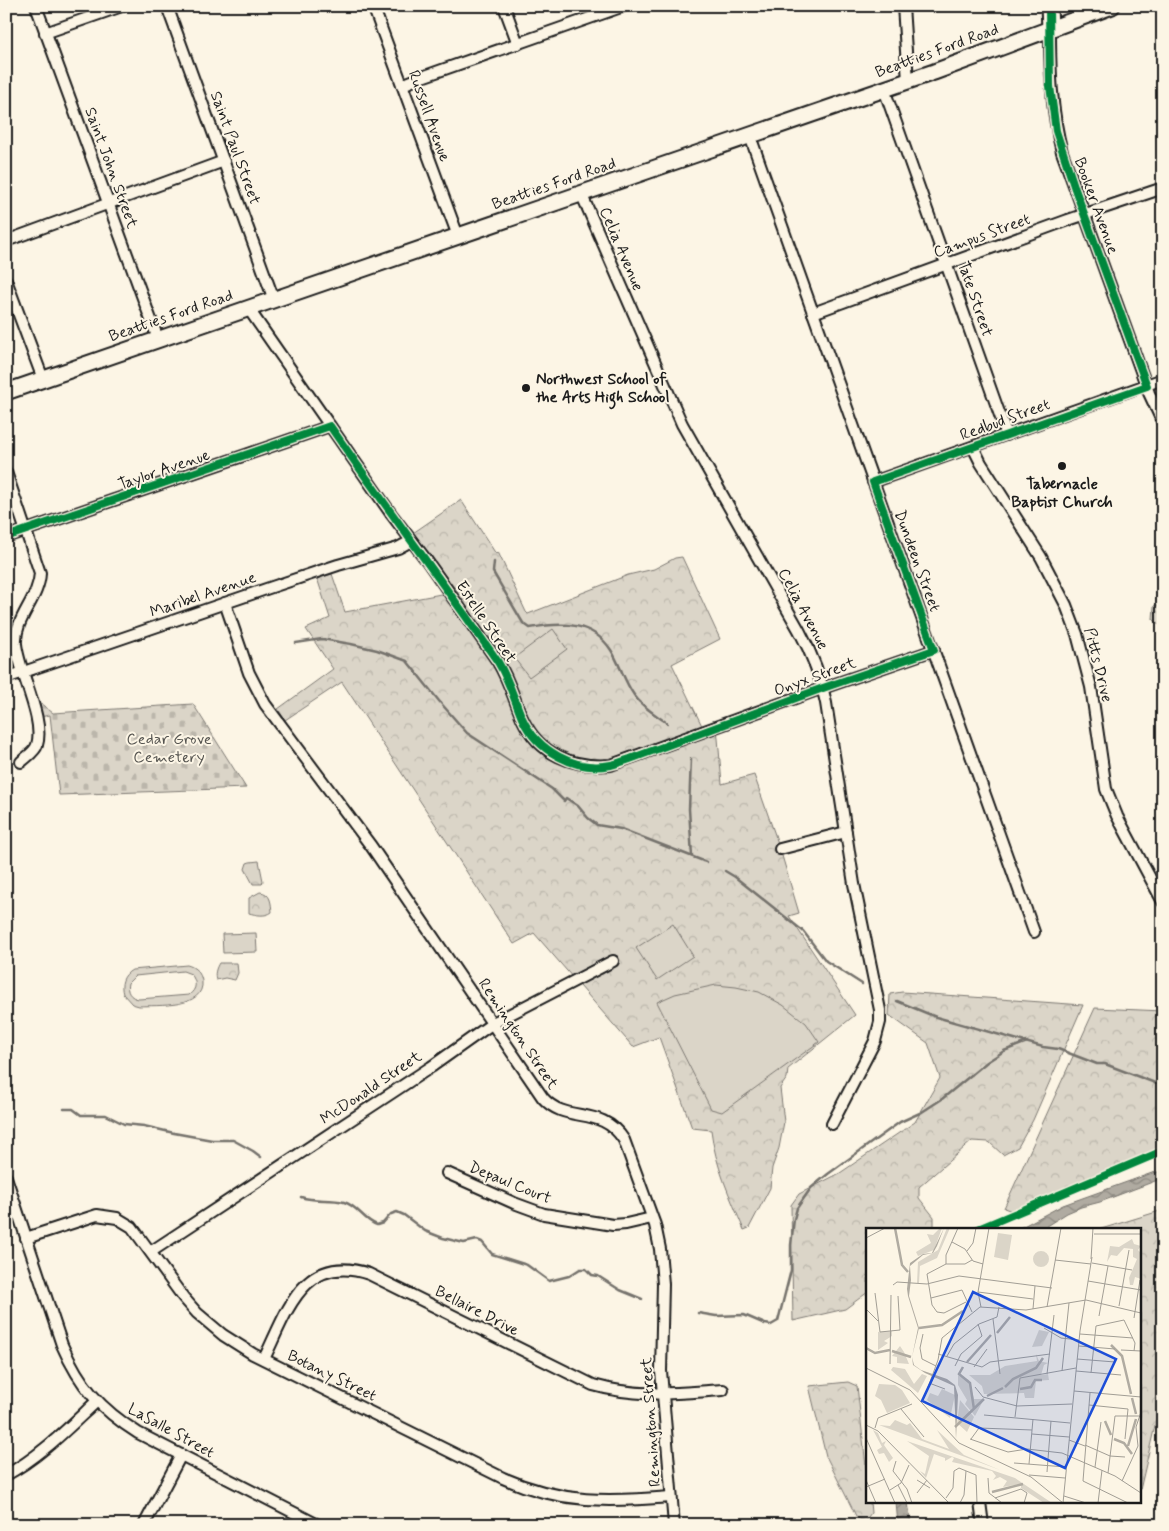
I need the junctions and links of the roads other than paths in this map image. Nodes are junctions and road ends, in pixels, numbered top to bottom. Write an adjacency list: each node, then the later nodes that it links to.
1 (36, 6): 11 (street, Saint John Street)
2 (122, 6): 11 (street)
3 (167, 6): 17 (street, Saint Paul Street)
4 (373, 6): 14 (street, Russell Avenue)
5 (504, 6): 12 (street)
6 (624, 6): 12 (street)
7 (903, 6): 13 (street)
8 (1050, 6): 10 (main road)
9 (1112, 6): 10 (main road, Beatties Ford Road)
10 (1050, 29): 13 (main road, Beatties Ford Road); 21 (street, Booker Avenue)
11 (45, 33): 20 (street, Saint John Street)
12 (518, 44): 14 (street)
13 (908, 81): 15 (main road, Beatties Ford Road)
14 (402, 86): 22 (street, Russell Avenue)
15 (884, 89): 16 (main road, Beatties Ford Road); 24 (street, Tate Street)
16 (750, 136): 19 (main road, Beatties Ford Road); 28 (street, Dundeen Street)
17 (224, 161): 20 (street); 26 (street, Saint Paul Street)
18 (1163, 188): 21 (street, Campus Street)
19 (581, 193): 22 (main road, Beatties Ford Road); 47 (street, Celia Avenue)
20 (108, 202): 23 (street); 29 (street, Saint John Street)
21 (1084, 215): 24 (street, Campus Street); 32 (street, Booker Avenue)
22 (458, 236): 26 (main road, Beatties Ford Road)
23 (6, 241)
24 (947, 264): 28 (street, Campus Street); 36 (street, Tate Street)
25 (6, 280): 30 (street)
26 (274, 300): 27 (main road, Beatties Ford Road)
27 (248, 308): 29 (main road, Beatties Ford Road); 35 (street, Estelle Street)
28 (813, 313): 39 (street, Dundeen Street)
29 (158, 339): 30 (main road, Beatties Ford Road)
30 (43, 379): 33 (main road, Beatties Ford Road)
31 (1163, 380): 32 (street, Redbud Street)
32 (1147, 386): 34 (street, Booker Avenue); 36 (street, Redbud Street)
33 (6, 392)
34 (1163, 423)
35 (330, 426): 40 (street, Taylor Avenue); 42 (street, Estelle Street)
36 (1007, 435): 37 (street, Redbud Street)
37 (973, 447): 39 (street, Redbud Street); 52 (street, Pitts Drive)
38 (6, 472): 40 (street)
39 (873, 482): 44 (street, Dundeen Street)
40 (26, 530): 41 (street, Taylor Avenue); 45 (street)
41 (6, 537)
42 (411, 541): 43 (street, Maribel Avenue); 48 (street, Estelle Street)
43 (225, 603): 45 (street, Maribel Avenue); 55 (street, Remington Street)
44 (934, 650): 47 (street, Onyx Street); 53 (street, Dundeen Street)
45 (23, 672): 46 (street, Maribel Avenue); 49 (street)
46 (6, 678)
47 (823, 688): 48 (street, Onyx Street); 50 (street, Celia Avenue)
48 (705, 732)
49 (21, 762)
50 (846, 832): 51 (street); 56 (street, Celia Avenue)
51 (780, 849)
52 (1163, 902)
53 (1034, 932)
54 (613, 961): 55 (street, McDonald Street)
55 (493, 1023): 59 (street, Remington Street); 61 (street, McDonald Street)
56 (832, 1124)
57 (447, 1173): 59 (street, Depaul Court)
58 (6, 1177): 60 (street, LaSalle Street)
59 (652, 1218): 64 (street, Remington Street)
60 (26, 1238): 61 (street, Botany Street); 65 (street, LaSalle Street)
61 (152, 1251): 62 (street, Botany Street)
62 (264, 1359): 64 (street, Bellaire Drive); 68 (street, Botany Street)
63 (723, 1390): 64 (street, Bellaire Drive)
64 (663, 1394): 68 (street, Remington Street)
65 (97, 1401): 66 (street, LaSalle Street); 67 (street)
66 (181, 1455): 70 (street); 71 (street, LaSalle Street)
67 (6, 1475)
68 (671, 1497): 72 (street, Remington Street)
69 (980, 1504): 73 (street)
70 (144, 1525)
71 (318, 1525)
72 (674, 1525)
73 (983, 1525)

